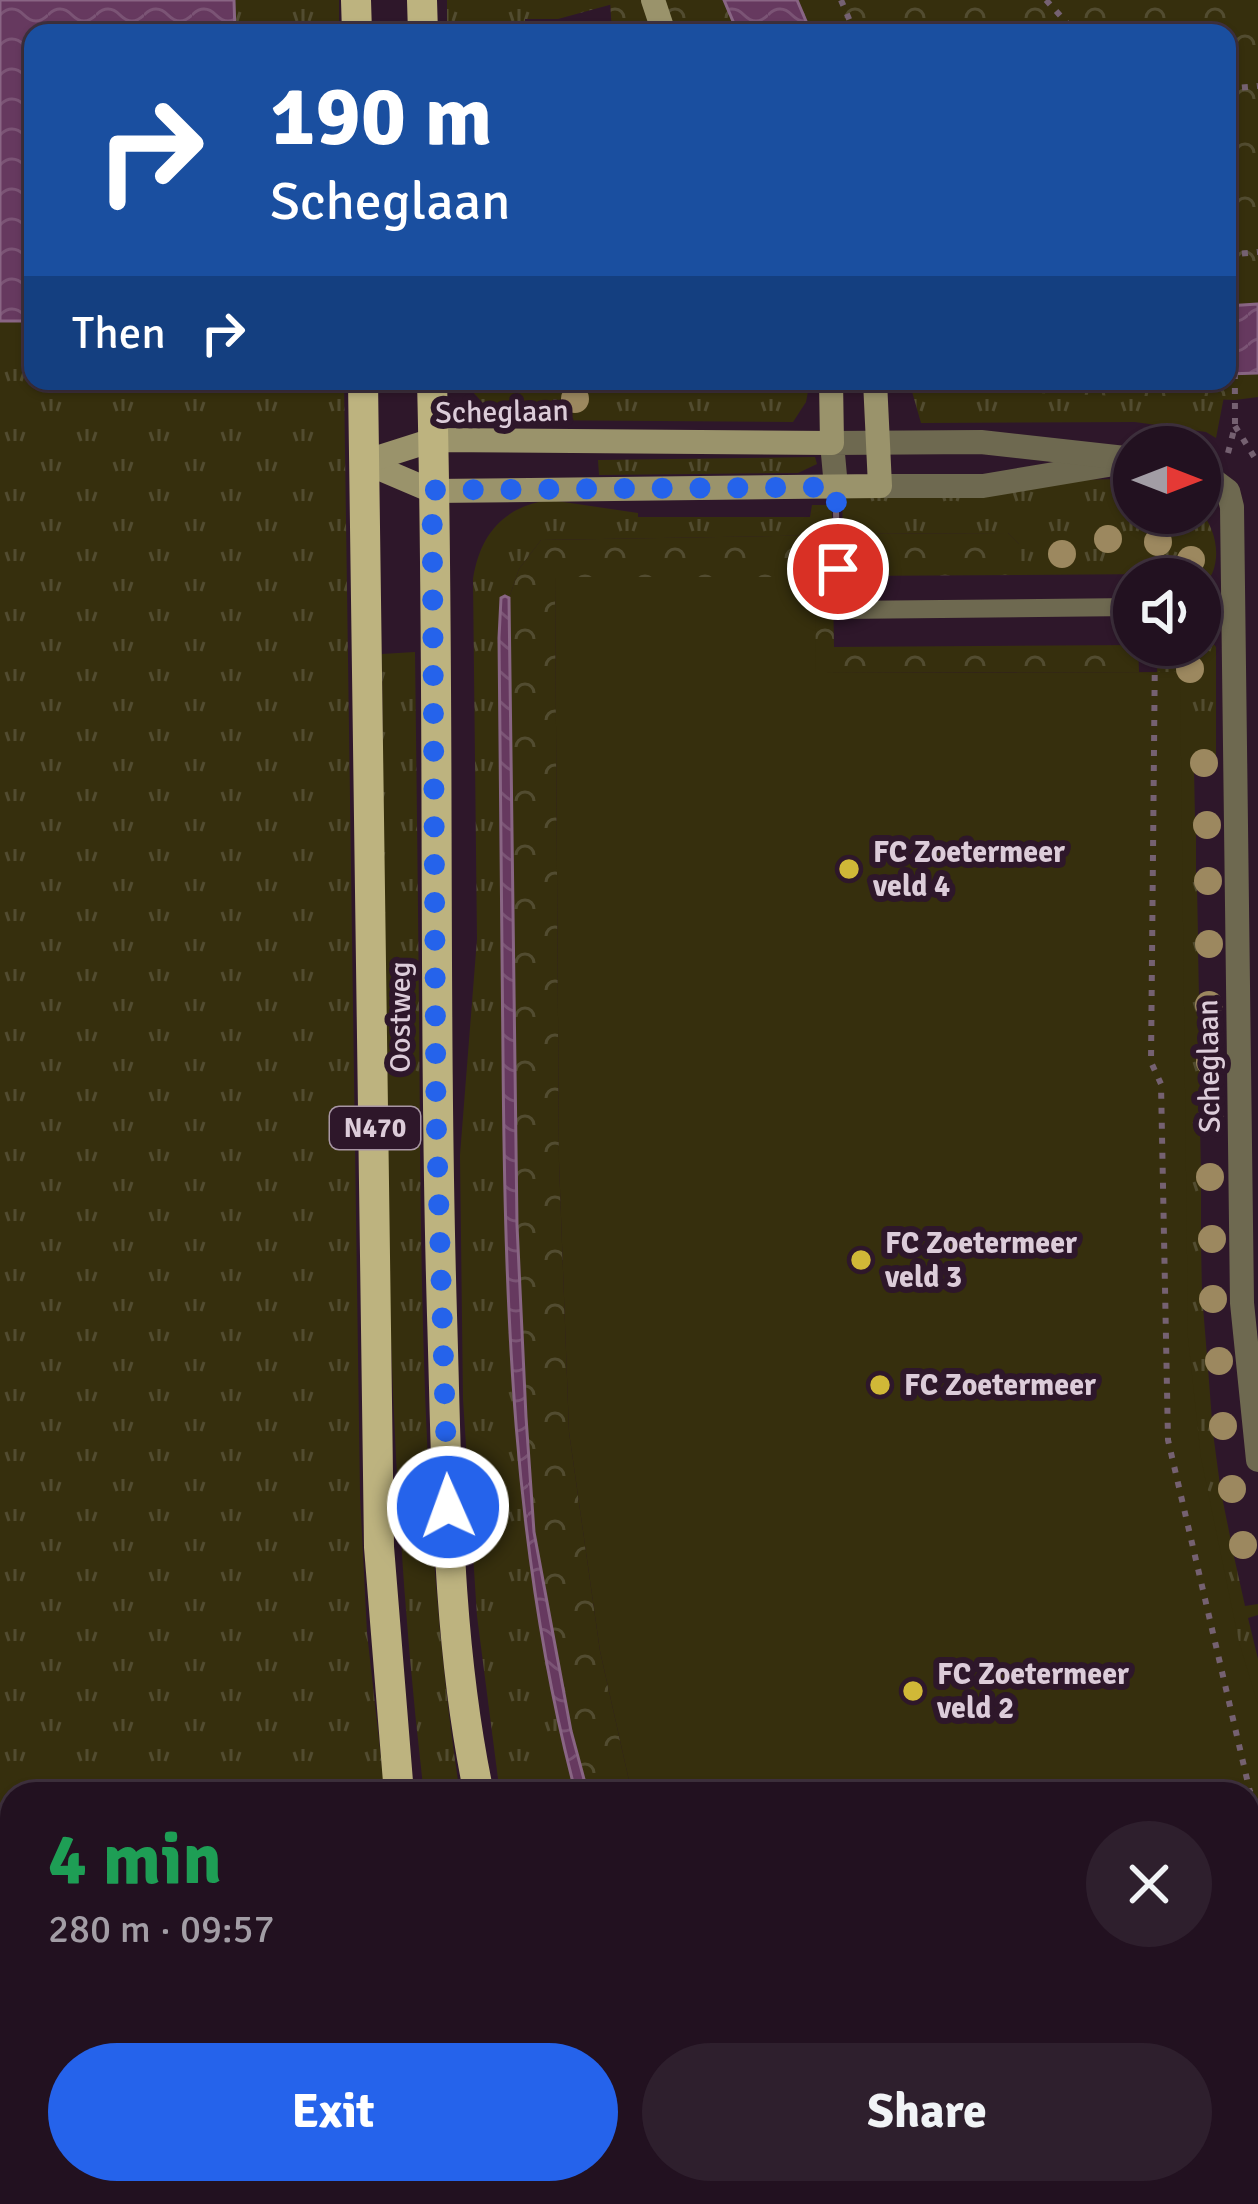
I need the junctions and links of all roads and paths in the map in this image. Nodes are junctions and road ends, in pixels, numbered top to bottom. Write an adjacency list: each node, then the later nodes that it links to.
1 (1046, 0): 2 (path)
2 (1068, 24)
3 (362, 390): 12 (main road, Oostweg / N470)
4 (432, 390): 8 (main road, Oostweg / N470)
5 (831, 390): 9 (street)
6 (876, 390): 10 (street)
7 (1235, 390): 14 (path)
8 (434, 440): 9 (street, Scheglaan); 12 (street, Scheglaan); 18 (main road, Oostweg / N470)
9 (832, 443): 10 (street, Scheglaan); 17 (street)
10 (880, 444): 11 (street, Scheglaan); 15 (street)
11 (1113, 457)
12 (364, 462): 18 (street, Scheglaan); 25 (main road, Oostweg / N470)
13 (1113, 463): 15 (street, Scheglaan)
14 (1258, 463)
15 (880, 486): 17 (street, Scheglaan)
16 (1221, 486): 20 (street, Scheglaan)
17 (836, 487): 18 (street, Scheglaan); 22 (path)
18 (432, 490): 26 (main road, Oostweg / N470)
19 (1221, 605): 20 (lane)
20 (1236, 605): 24 (street, Scheglaan)
21 (1113, 607): 22 (lane)
22 (839, 610)
23 (1155, 666): 27 (path)
24 (1258, 1460)
25 (398, 1782)
26 (477, 1782)
27 (1248, 1782)

